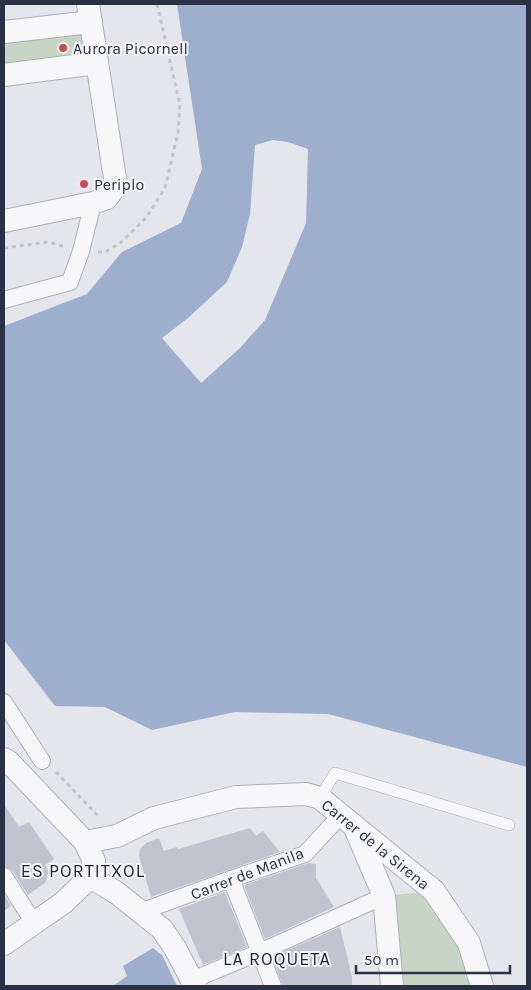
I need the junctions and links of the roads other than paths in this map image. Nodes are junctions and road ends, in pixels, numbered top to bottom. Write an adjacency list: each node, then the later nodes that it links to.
1 (89, 13): 2 (street); 3 (street)
2 (4, 32)
3 (97, 63): 4 (street); 5 (street)
4 (4, 75)
5 (92, 203): 6 (street); 7 (street)
6 (4, 222)
7 (4, 300)
8 (4, 702): 10 (street)
9 (4, 759): 14 (street)
10 (42, 761)
11 (320, 798): 12 (street, Carrer de la Sirena); 13 (lane); 14 (street, Carrer de la Sirena)
12 (348, 820): 17 (street, Carrer de Manila); 18 (street); 26 (street, Carrer de la Sirena)
13 (508, 825)
14 (92, 841): 16 (street)
15 (4, 876): 20 (street)
16 (90, 877): 19 (street); 20 (street)
17 (231, 879): 19 (street, Carrer de Manila); 22 (street)
18 (384, 896): 22 (street); 25 (street)
19 (140, 912): 23 (street)
20 (34, 923): 21 (street)
21 (4, 944)
22 (260, 952): 23 (street); 24 (street)
23 (193, 983)
24 (273, 986)
25 (392, 986)
26 (482, 986)

